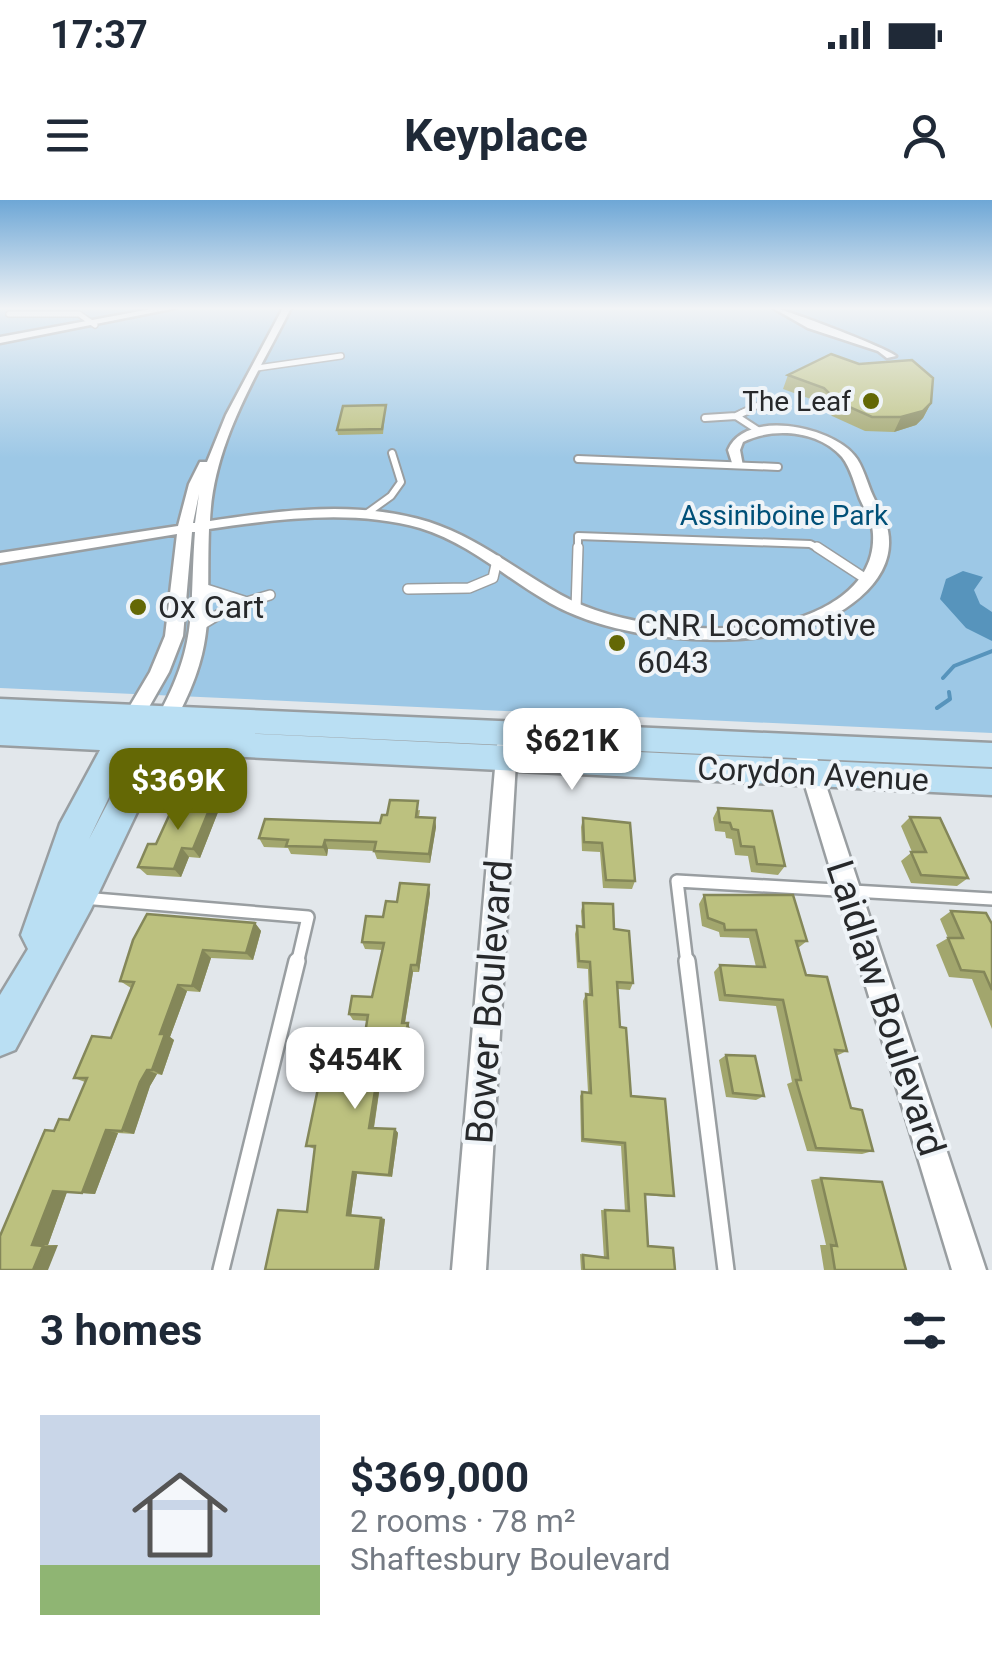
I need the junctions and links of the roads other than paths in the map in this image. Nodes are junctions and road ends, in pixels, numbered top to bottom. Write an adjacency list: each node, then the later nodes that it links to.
1 (262, 358): 3 (street)
2 (327, 358): 3 (lane)
3 (257, 368): 9 (street)
4 (772, 399): 5 (lane)
5 (736, 416): 6 (lane); 7 (lane)
6 (705, 418)
7 (759, 431): 11 (street); 18 (street)
8 (392, 453): 13 (lane)
9 (213, 457): 14 (street); 15 (street)
10 (578, 458): 11 (lane)
11 (738, 463): 12 (lane)
12 (778, 467)
13 (366, 514): 14 (street); 17 (street)
14 (204, 525): 15 (street); 19 (street)
15 (183, 529): 16 (street); 26 (street)
16 (0, 558)
17 (497, 560): 20 (lane); 23 (street)
18 (866, 579): 23 (street); 23 (lane)
19 (203, 588): 22 (lane); 24 (street)
20 (408, 590)
21 (270, 596): 22 (lane)
22 (244, 601): 24 (lane)
23 (576, 609)
24 (203, 624): 26 (street)
25 (0, 710): 26 (main road)
26 (144, 729): 27 (main road); 28 (main road, Corydon Avenue); 33 (main road)
27 (0, 734)
28 (507, 746): 30 (main road, Corydon Avenue); 37 (street, Bower Boulevard)
29 (992, 755): 30 (main road, Corydon Avenue)
30 (807, 760): 31 (main road, Corydon Avenue); 32 (street, Laidlaw Boulevard)
31 (992, 782)
32 (848, 890): 34 (lane); 38 (lane); 39 (street, Laidlaw Boulevard)
33 (65, 897): 35 (main road); 36 (lane)
34 (992, 900)
35 (9, 1017)
36 (221, 1270)
37 (470, 1270)
38 (726, 1270)
39 (969, 1270)

